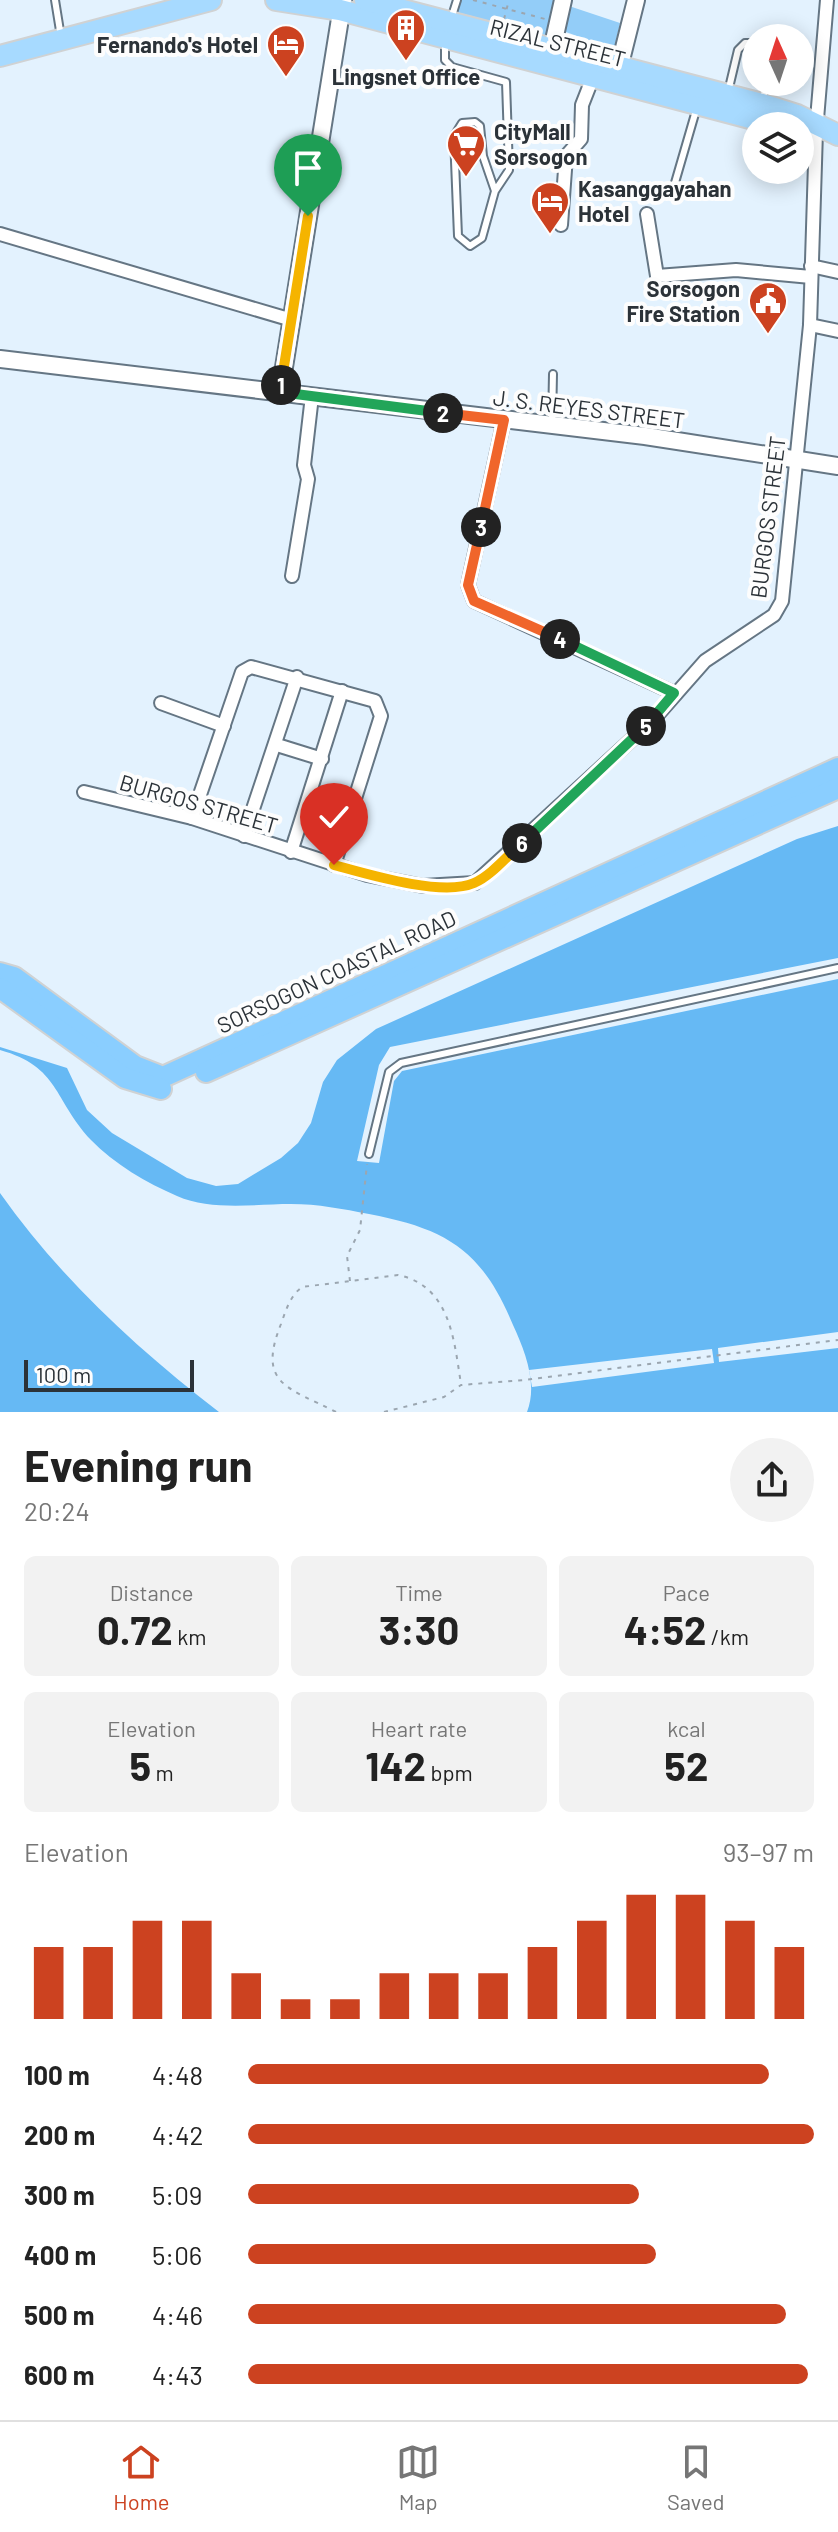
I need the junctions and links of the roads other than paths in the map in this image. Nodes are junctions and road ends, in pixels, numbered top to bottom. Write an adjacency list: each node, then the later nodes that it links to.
1 (55, 0): 12 (lane)
2 (211, 0): 10 (main road)
3 (276, 0): 9 (main road, RIZAL STREET)
4 (365, 0): 11 (main road, RIZAL STREET)
5 (457, 0): 11 (lane)
6 (563, 0): 15 (street)
7 (636, 0): 17 (street)
8 (827, 0): 13 (street, BURGOS STREET)
9 (342, 5): 11 (main road, RIZAL STREET); 32 (street)
10 (156, 7): 12 (main road)
11 (448, 30): 15 (main road, RIZAL STREET); 18 (main road, RIZAL STREET); 25 (lane)
12 (61, 40): 16 (main road)
13 (832, 45): 24 (street, BURGOS STREET)
14 (742, 46): 19 (lane)
15 (552, 49): 17 (main road, RIZAL STREET)
16 (0, 56)
17 (618, 74): 18 (main road, RIZAL STREET); 19 (main road, RIZAL STREET); 21 (main road, RIZAL STREET)
18 (593, 77): 28 (street)
19 (727, 95): 22 (main road, RIZAL STREET)
20 (764, 96): 22 (lane)
21 (698, 103): 23 (main road, RIZAL STREET); 26 (lane)
22 (762, 104): 24 (main road, RIZAL STREET)
23 (742, 115)
24 (820, 131): 30 (street, BURGOS STREET)
25 (495, 191): 25 (lane)
26 (672, 193)
27 (647, 214): 30 (street)
28 (561, 225)
29 (0, 234): 32 (street)
30 (811, 272): 31 (street); 33 (street, BURGOS STREET)
31 (838, 272)
32 (292, 320): 37 (street)
33 (810, 325): 34 (street); 41 (street, BURGOS STREET)
34 (838, 331)
35 (0, 359): 37 (street, J. S. REYES STREET)
36 (553, 374): 40 (lane)
37 (280, 392): 38 (street, J. S. REYES STREET)
38 (312, 396): 39 (street, J. S. REYES STREET); 43 (street)
39 (504, 420): 40 (street, J. S. REYES STREET); 46 (street)
40 (552, 426): 41 (street, J. S. REYES STREET)
41 (794, 457): 42 (street, J. S. REYES STREET); 46 (street, BURGOS STREET)
42 (838, 466)
43 (292, 576)
44 (297, 677): 45 (street); 48 (street); 49 (street)
45 (342, 691): 50 (street); 57 (street)
46 (674, 693): 57 (street, BURGOS STREET)
47 (161, 703): 48 (street)
48 (224, 726): 54 (street)
49 (277, 745): 50 (street); 55 (street)
50 (322, 759): 56 (street)
51 (838, 768): 59 (highway, SORSOGON COASTAL ROAD)
52 (838, 788): 60 (highway, SORSOGON COASTAL ROAD)
53 (84, 792): 54 (street, BURGOS STREET)
54 (192, 818): 55 (street, BURGOS STREET)
55 (244, 836): 56 (street, BURGOS STREET)
56 (291, 852): 57 (street, BURGOS STREET)
57 (334, 865)
58 (838, 968): 61 (lane)
59 (0, 973)
60 (0, 988)
61 (369, 1154)

